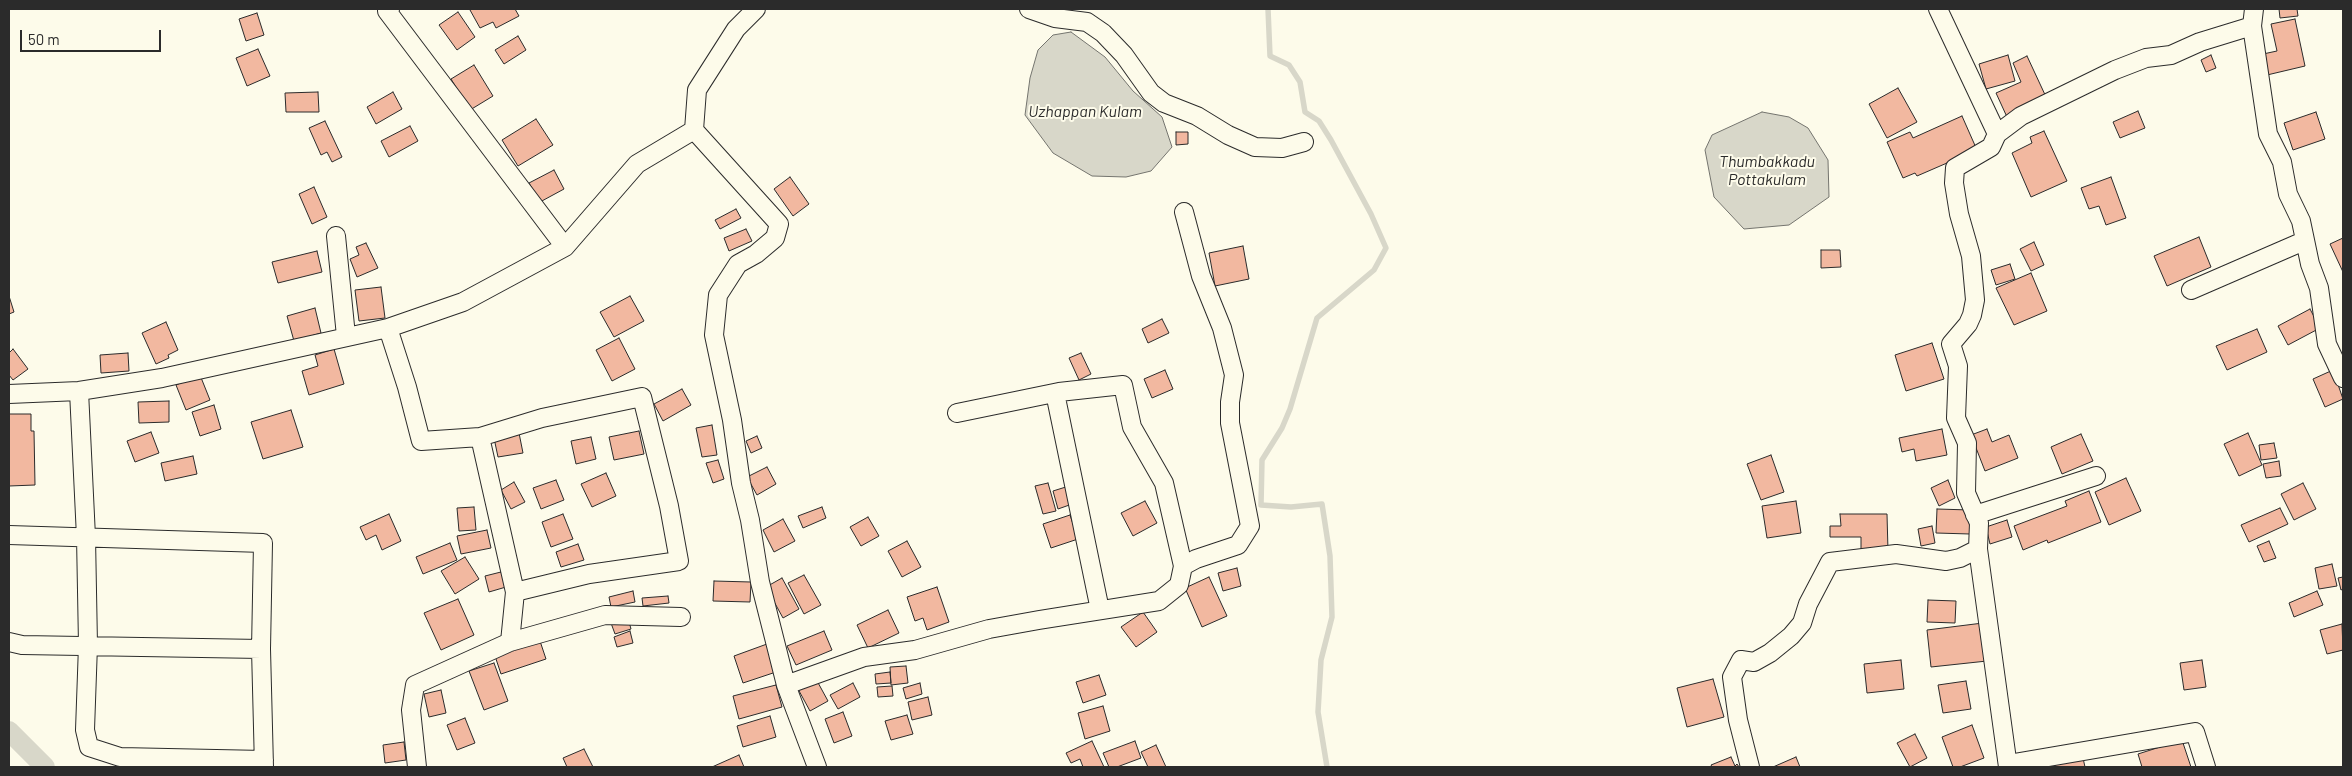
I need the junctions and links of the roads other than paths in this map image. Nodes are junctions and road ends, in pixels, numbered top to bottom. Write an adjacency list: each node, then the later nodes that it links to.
1 (390, 9): 13 (street)
2 (756, 9): 7 (street)
3 (1029, 9): 9 (street)
4 (1938, 9): 8 (street)
5 (2254, 9): 6 (street)
6 (2252, 26): 8 (street); 12 (street)
7 (694, 130): 13 (street); 36 (street)
8 (1997, 134): 24 (street)
9 (1304, 142)
10 (1184, 212): 28 (street)
11 (336, 236): 16 (street)
12 (2304, 241): 14 (street); 17 (street)
13 (565, 247): 15 (street)
14 (2191, 290)
15 (388, 328): 16 (street); 22 (street)
16 (346, 336): 18 (street)
17 (2343, 378)
18 (79, 391): 20 (street); 26 (street)
19 (1055, 393): 21 (street); 28 (street); 30 (street)
20 (9, 394)
21 (957, 413)
22 (480, 437): 29 (street); 29 (street)
23 (2096, 476): 24 (street)
24 (1975, 515): 27 (street)
25 (9, 535): 26 (street)
26 (86, 537): 34 (street); 35 (street)
27 (1978, 549): 38 (street); 41 (street)
28 (1183, 566): 30 (street)
29 (514, 592): 33 (street)
30 (1100, 610): 36 (street)
31 (681, 617): 33 (street)
32 (9, 642): 34 (street)
33 (510, 642): 39 (street)
34 (88, 645): 35 (street); 37 (street)
35 (261, 649): 37 (street)
36 (786, 685): 40 (street)
37 (264, 764)
38 (2008, 766): 42 (street)
39 (417, 767)
40 (817, 767)
41 (1750, 767)
42 (2206, 767)

